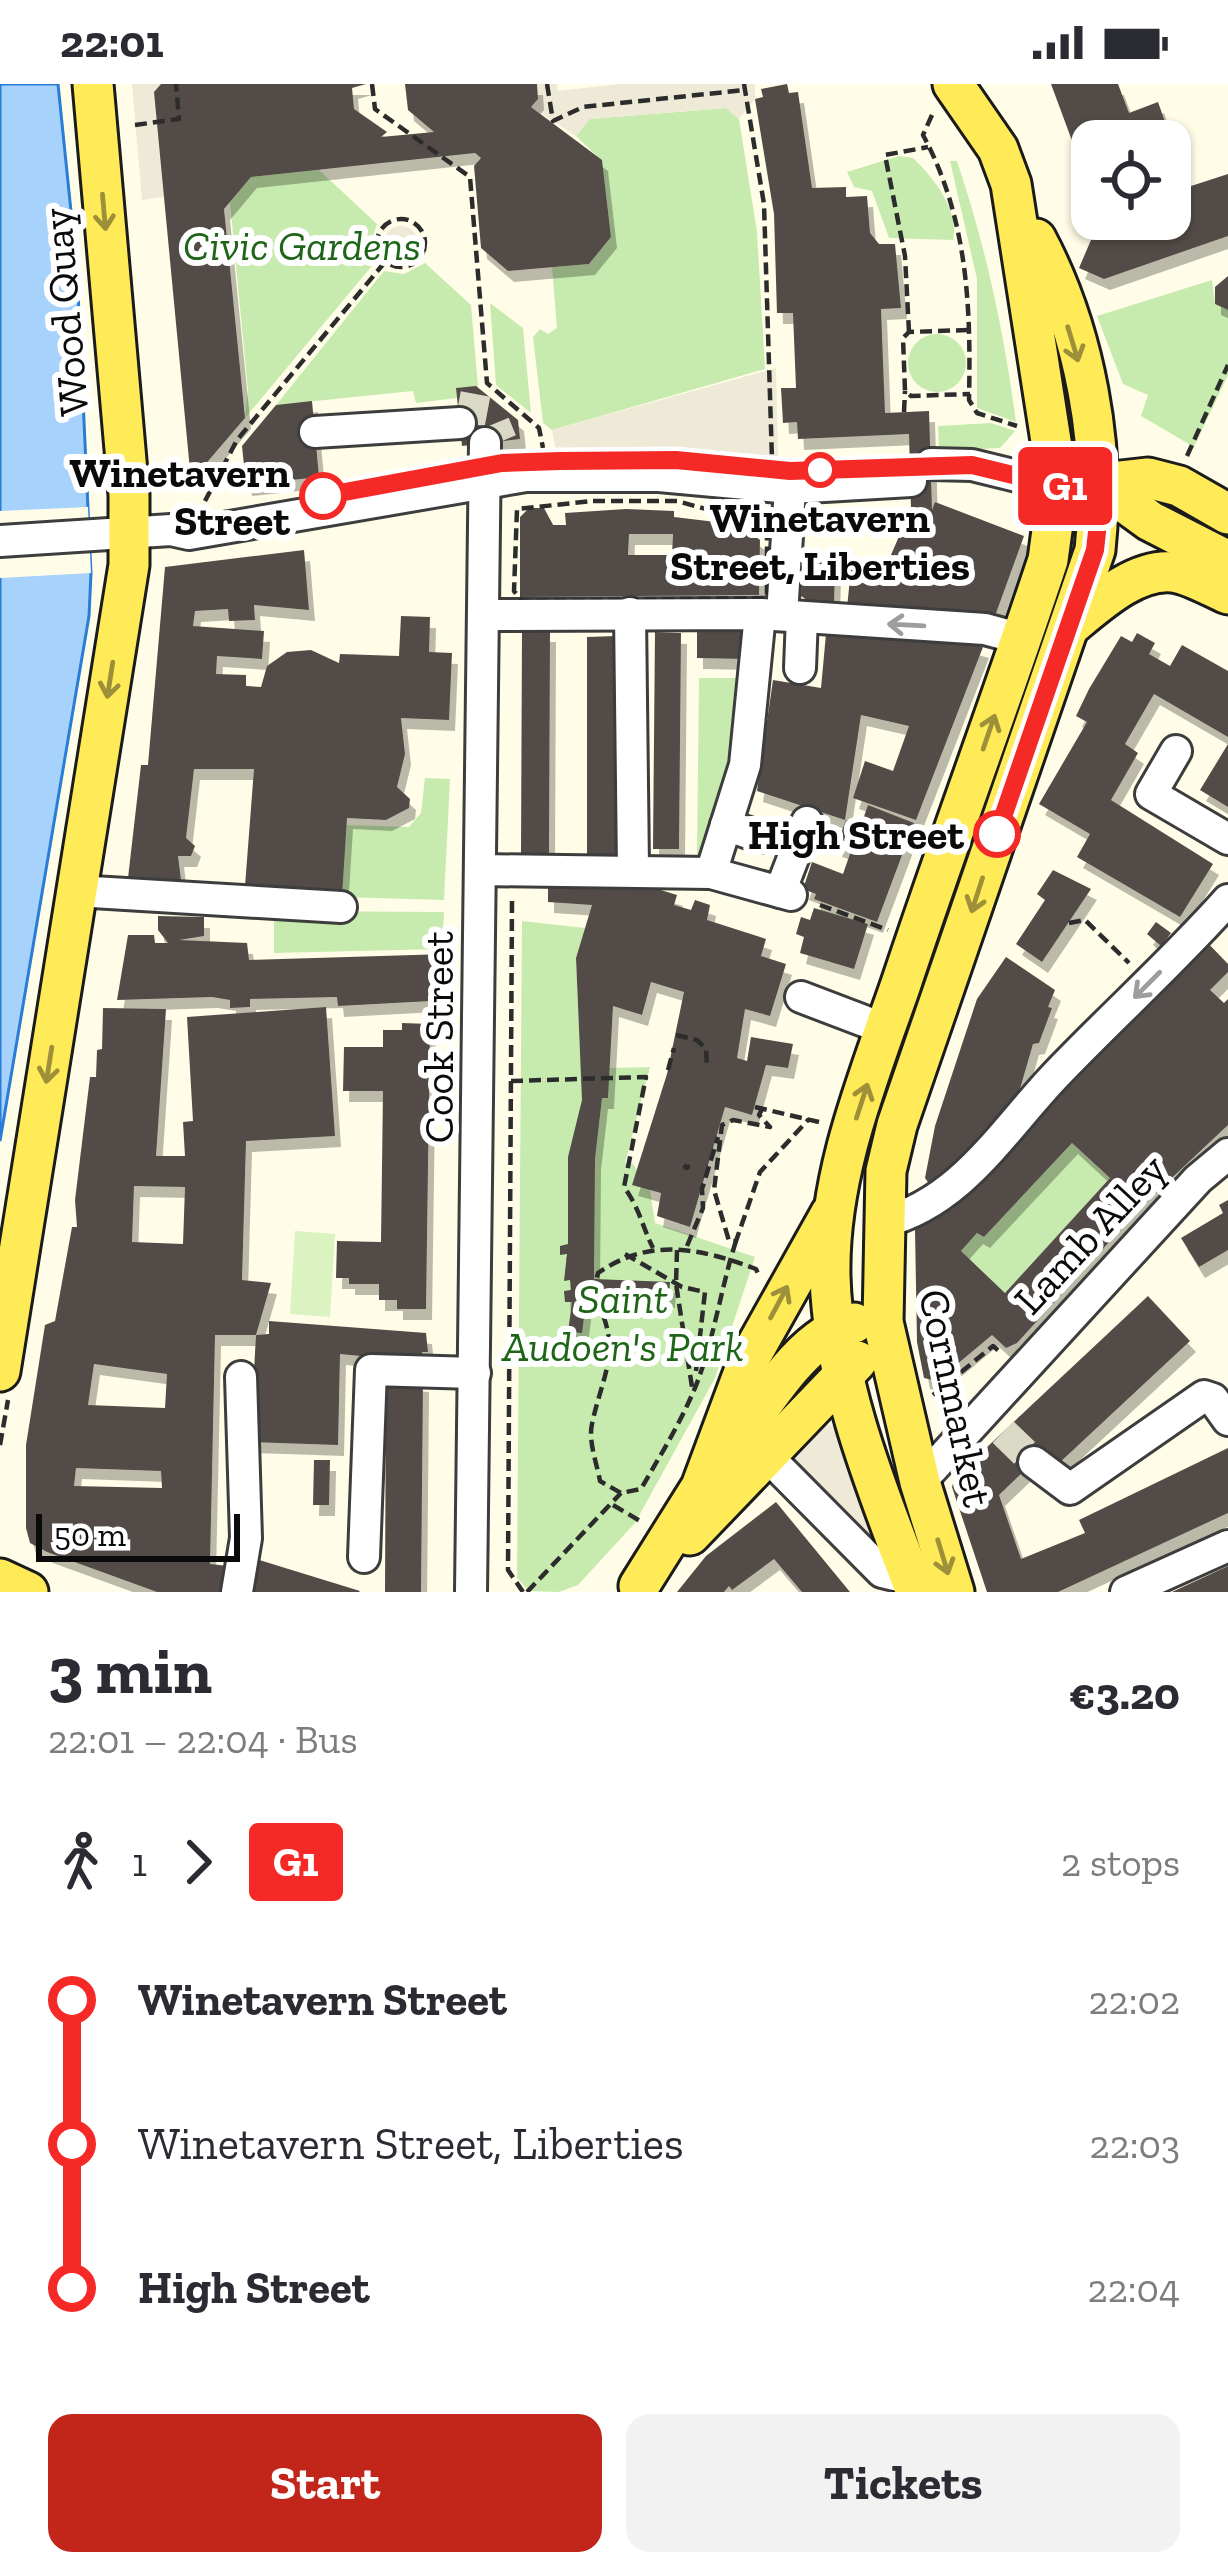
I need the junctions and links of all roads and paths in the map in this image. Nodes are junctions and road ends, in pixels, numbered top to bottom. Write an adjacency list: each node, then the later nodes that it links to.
1 (93, 84): 28 (main road, Wood Quay, one-way to 28)
2 (176, 84): 7 (path)
3 (372, 84): 20 (path)
4 (548, 84): 5 (path)
5 (745, 87): 23 (path)
6 (956, 87): 8 (path); 9 (main road)
7 (135, 124)
8 (929, 147): 11 (path); 12 (path)
9 (1013, 197): 24 (main road); 25 (main road, one-way to 25)
10 (387, 259): 10 (path); 26 (path)
11 (969, 330): 12 (path); 15 (path)
12 (909, 332): 14 (path)
13 (1228, 365): 21 (path)
14 (905, 391): 15 (path); 17 (path)
15 (970, 394): 18 (path)
16 (416, 411): 19 (street)
17 (904, 412)
18 (1008, 423)
19 (315, 432)
20 (543, 436)
21 (1184, 461)
22 (494, 463): 23 (street); 28 (street); 34 (street, Cook Street)
23 (790, 479): 24 (street); 35 (street)
24 (1058, 486): 25 (main road); 37 (main road)
25 (1102, 486): 27 (main road); 30 (main road); 36 (main road)
26 (205, 501)
27 (1228, 514)
28 (114, 534): 29 (street); 47 (main road, Wood Quay, one-way to 47)
29 (0, 541)
30 (1228, 561)
31 (514, 591): 31 (path)
32 (1228, 594): 36 (main road)
33 (630, 614): 34 (street); 35 (street); 44 (street)
34 (485, 615): 45 (street, Cook Street)
35 (782, 615): 37 (street, one-way to 35); 38 (street); 41 (street)
36 (1070, 626): 64 (main road, one-way to 64)
37 (1022, 639): 55 (main road, one-way to 37)
38 (800, 668)
39 (1176, 751): 43 (street)
40 (806, 822): 48 (street)
41 (726, 825): 42 (street); 46 (street)
42 (760, 837)
43 (1228, 838)
44 (633, 869): 45 (street); 46 (street)
45 (497, 870): 60 (street, Cook Street); 60 (path)
46 (711, 873): 48 (street)
47 (76, 892): 50 (street); 75 (main road, Wood Quay, one-way to 75)
48 (786, 893): 52 (path)
49 (1228, 900): 64 (street, one-way to 64)
50 (341, 907)
51 (1069, 923): 53 (path)
52 (875, 924)
53 (1136, 970)
54 (801, 997): 55 (street)
55 (885, 1029): 63 (main road, one-way to 55)
56 (676, 1035): 58 (path)
57 (674, 1048): 59 (path)
58 (706, 1067)
59 (668, 1070)
60 (496, 1082): 67 (path); 76 (street, Cook Street); 98 (path)
61 (721, 1132): 65 (path); 65 (path); 66 (path)
62 (1225, 1163): 85 (street, Lamb Alley)
63 (831, 1214): 73 (main road); 86 (main road, one-way to 63)
64 (883, 1222): 72 (main road, Cornmarket)
65 (736, 1241): 70 (path)
66 (687, 1248): 68 (path); 70 (path)
67 (654, 1250): 68 (path); 69 (path)
68 (677, 1250): 79 (path)
69 (625, 1254): 79 (path); 87 (path)
70 (730, 1259): 71 (path); 79 (path)
71 (756, 1269)
72 (883, 1322): 73 (main road); 78 (main road); 85 (main road, Cornmarket)
73 (837, 1326): 78 (main road); 86 (main road)
74 (1005, 1358): 80 (path)
75 (0, 1371)
76 (475, 1372): 91 (street); 97 (street, Cook Street)
77 (241, 1377): 96 (street)
78 (844, 1377): 83 (main road); 93 (main road)
79 (693, 1394): 81 (path); 87 (path)
80 (924, 1402)
81 (701, 1405)
82 (1228, 1420): 84 (street)
83 (766, 1455): 93 (street); 94 (main road)
84 (1034, 1462)
85 (920, 1482): 99 (main road, Cornmarket, one-way to 99)
86 (701, 1487): 94 (main road)
87 (621, 1493): 88 (path)
88 (611, 1504): 89 (path); 98 (path)
89 (644, 1523)
90 (1228, 1546): 100 (street)
91 (364, 1557)
92 (0, 1579): 95 (main road)
93 (914, 1586)
94 (636, 1589)
95 (28, 1592)
96 (237, 1592)
97 (471, 1592)
98 (525, 1592)
99 (953, 1592)
100 (1126, 1592)

